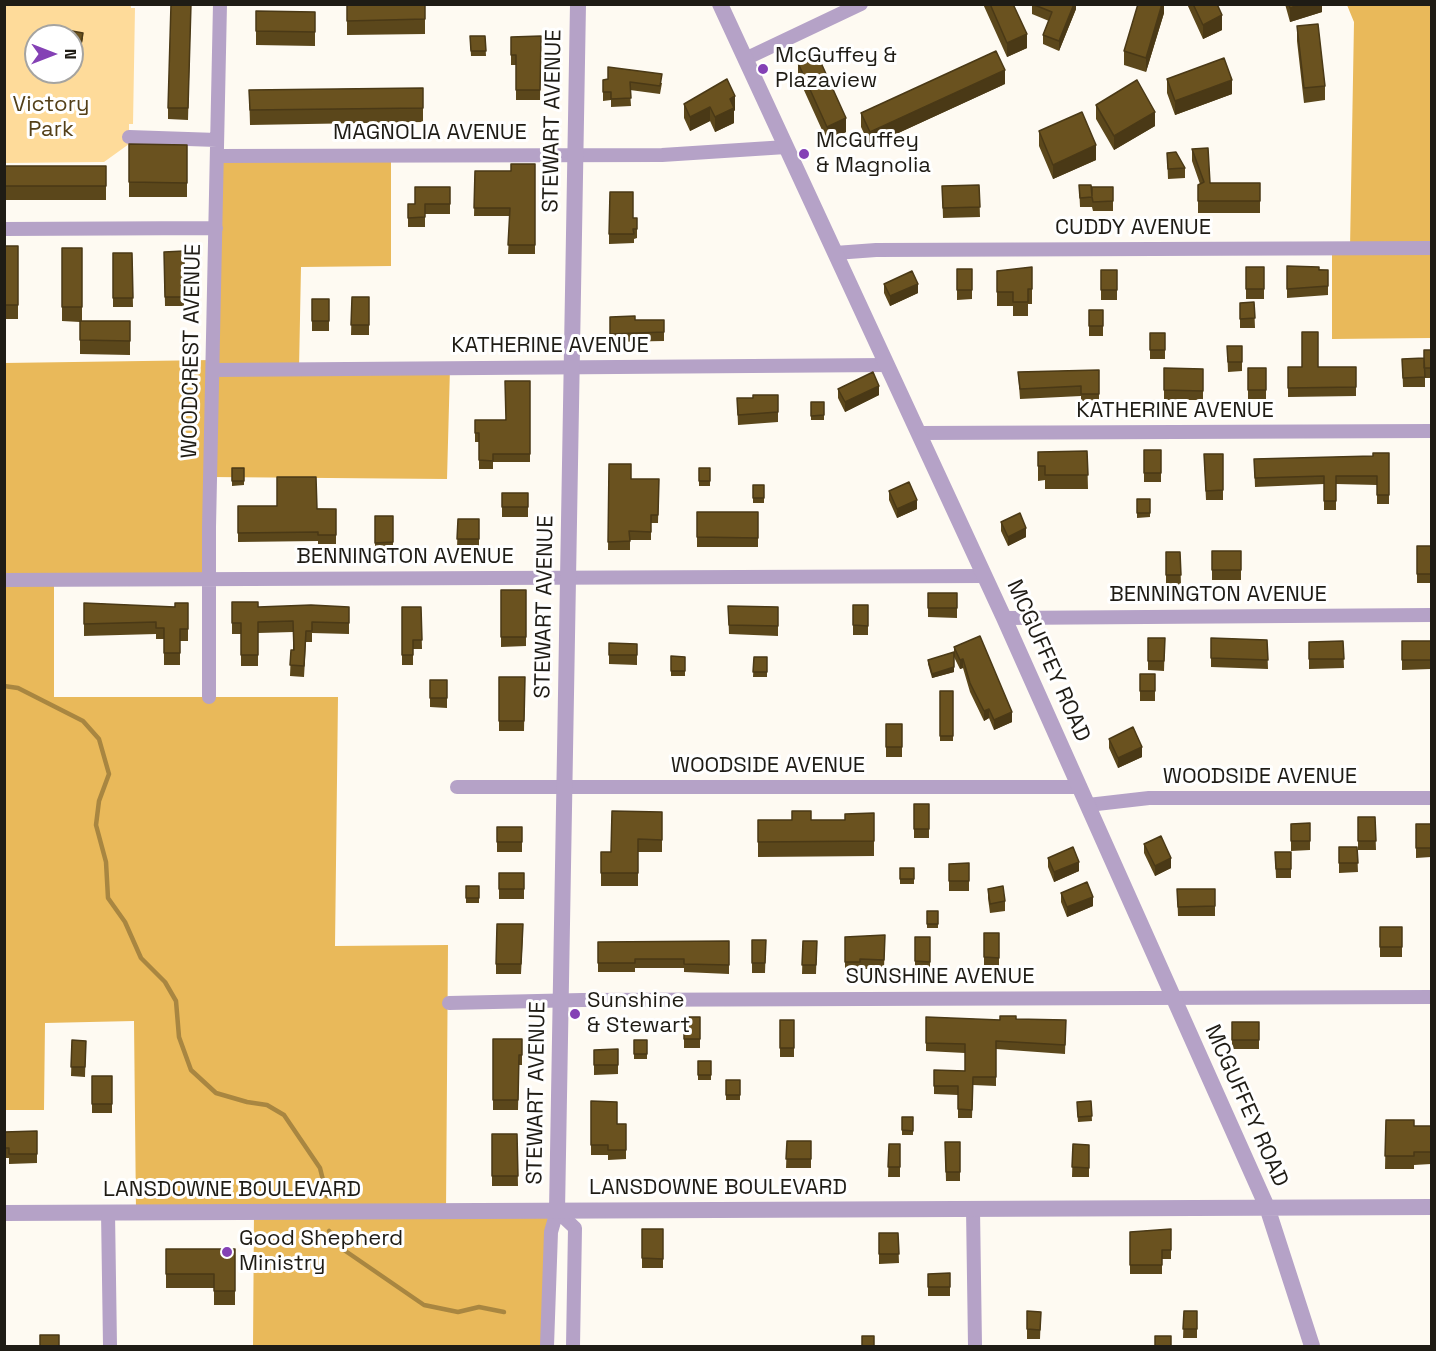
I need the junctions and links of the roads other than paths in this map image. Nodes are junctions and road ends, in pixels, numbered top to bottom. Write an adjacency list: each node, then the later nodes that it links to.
1 (220, 4): 7 (street, WOODCREST AVENUE)
2 (578, 4): 9 (street, STEWART AVENUE)
3 (720, 4): 5 (street, MCGUFFEY ROAD)
4 (861, 4): 5 (street)
5 (745, 59): 8 (street, MCGUFFEY ROAD)
6 (129, 137): 7 (street)
7 (217, 140): 10 (street, WOODCREST AVENUE)
8 (786, 147): 9 (street, MAGNOLIA AVENUE); 14 (street, MCGUFFEY ROAD)
9 (575, 153): 10 (street, MAGNOLIA AVENUE); 16 (street, STEWART AVENUE)
10 (217, 156): 11 (street, WOODCREST AVENUE)
11 (216, 228): 12 (street); 17 (street, WOODCREST AVENUE)
12 (4, 229)
13 (1431, 248): 14 (street, CUDDY AVENUE)
14 (835, 253): 15 (street, MCGUFFEY ROAD)
15 (887, 365): 16 (street, KATHERINE AVENUE); 19 (street, MCGUFFEY ROAD)
16 (572, 367): 17 (street, KATHERINE AVENUE); 21 (street, STEWART AVENUE)
17 (213, 370): 22 (street, WOODCREST AVENUE)
18 (1431, 431): 19 (street, KATHERINE AVENUE)
19 (919, 433): 20 (street, MCGUFFEY ROAD)
20 (985, 576): 21 (street, BENNINGTON AVENUE); 25 (street, MCGUFFEY ROAD)
21 (568, 578): 22 (street, BENNINGTON AVENUE); 29 (street, STEWART AVENUE)
22 (210, 579): 23 (street, BENNINGTON AVENUE); 26 (street, WOODCREST AVENUE)
23 (4, 580)
24 (1431, 615): 25 (street, BENNINGTON AVENUE)
25 (1004, 618): 28 (street, MCGUFFEY ROAD)
26 (209, 697)
27 (457, 787): 29 (street, WOODSIDE AVENUE)
28 (1080, 787): 29 (street, WOODSIDE AVENUE); 31 (street, MCGUFFEY ROAD)
29 (564, 788): 34 (street, STEWART AVENUE)
30 (1431, 798): 31 (street, WOODSIDE AVENUE)
31 (1088, 805): 32 (street, MCGUFFEY ROAD)
32 (1173, 997): 33 (street, SUNSHINE AVENUE); 34 (street, SUNSHINE AVENUE); 36 (street, MCGUFFEY ROAD)
33 (1431, 997)
34 (561, 1000): 35 (street, SUNSHINE AVENUE); 39 (street, STEWART AVENUE)
35 (448, 1003)
36 (1267, 1207): 37 (street, LANSDOWNE BOULEVARD); 38 (street, LANSDOWNE BOULEVARD); 46 (street, MCGUFFEY ROAD)
37 (1431, 1207)
38 (973, 1209): 39 (street, LANSDOWNE BOULEVARD); 45 (street)
39 (557, 1211): 40 (street, LANSDOWNE BOULEVARD); 43 (street, STEWART AVENUE); 44 (street, STEWART AVENUE)
40 (108, 1212): 41 (street, LANSDOWNE BOULEVARD); 42 (street)
41 (4, 1213)
42 (110, 1347)
43 (548, 1347)
44 (573, 1347)
45 (975, 1347)
46 (1312, 1347)

